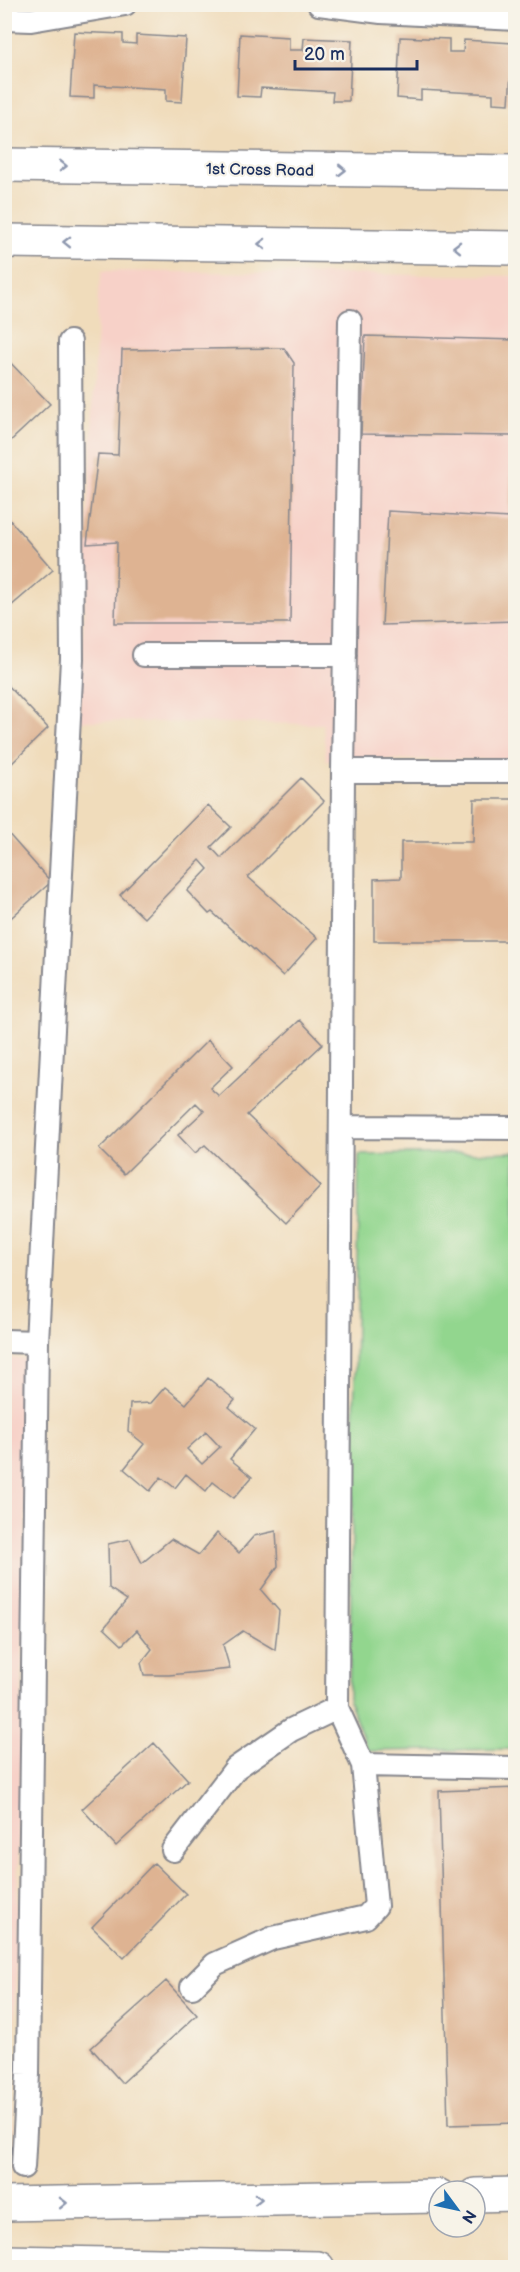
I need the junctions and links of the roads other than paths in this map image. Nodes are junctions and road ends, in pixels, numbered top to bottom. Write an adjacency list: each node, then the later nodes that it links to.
1 (125, 4): 3 (lane)
2 (319, 4): 4 (lane)
3 (4, 19)
4 (516, 19)
5 (4, 165): 6 (street, 1st Cross Road, one-way to 6)
6 (516, 172)
7 (4, 241): 8 (street, one-way to 7)
8 (516, 248)
9 (350, 321): 12 (lane)
10 (69, 342): 18 (lane)
11 (144, 655): 12 (lane)
12 (345, 655): 13 (lane)
13 (343, 771): 14 (lane); 15 (lane)
14 (516, 771)
15 (340, 1127): 16 (lane); 19 (lane)
16 (516, 1128)
17 (4, 1341): 18 (lane)
18 (37, 1342): 24 (lane)
19 (337, 1708): 20 (lane); 22 (lane)
20 (363, 1765): 21 (lane); 23 (lane)
21 (516, 1768)
22 (173, 1850)
23 (192, 1987)
24 (23, 2167)
25 (516, 2194): 26 (street)
26 (487, 2195)
27 (427, 2196): 28 (street, one-way to 27)
28 (4, 2204)
29 (4, 2262): 30 (street)
30 (318, 2268)

